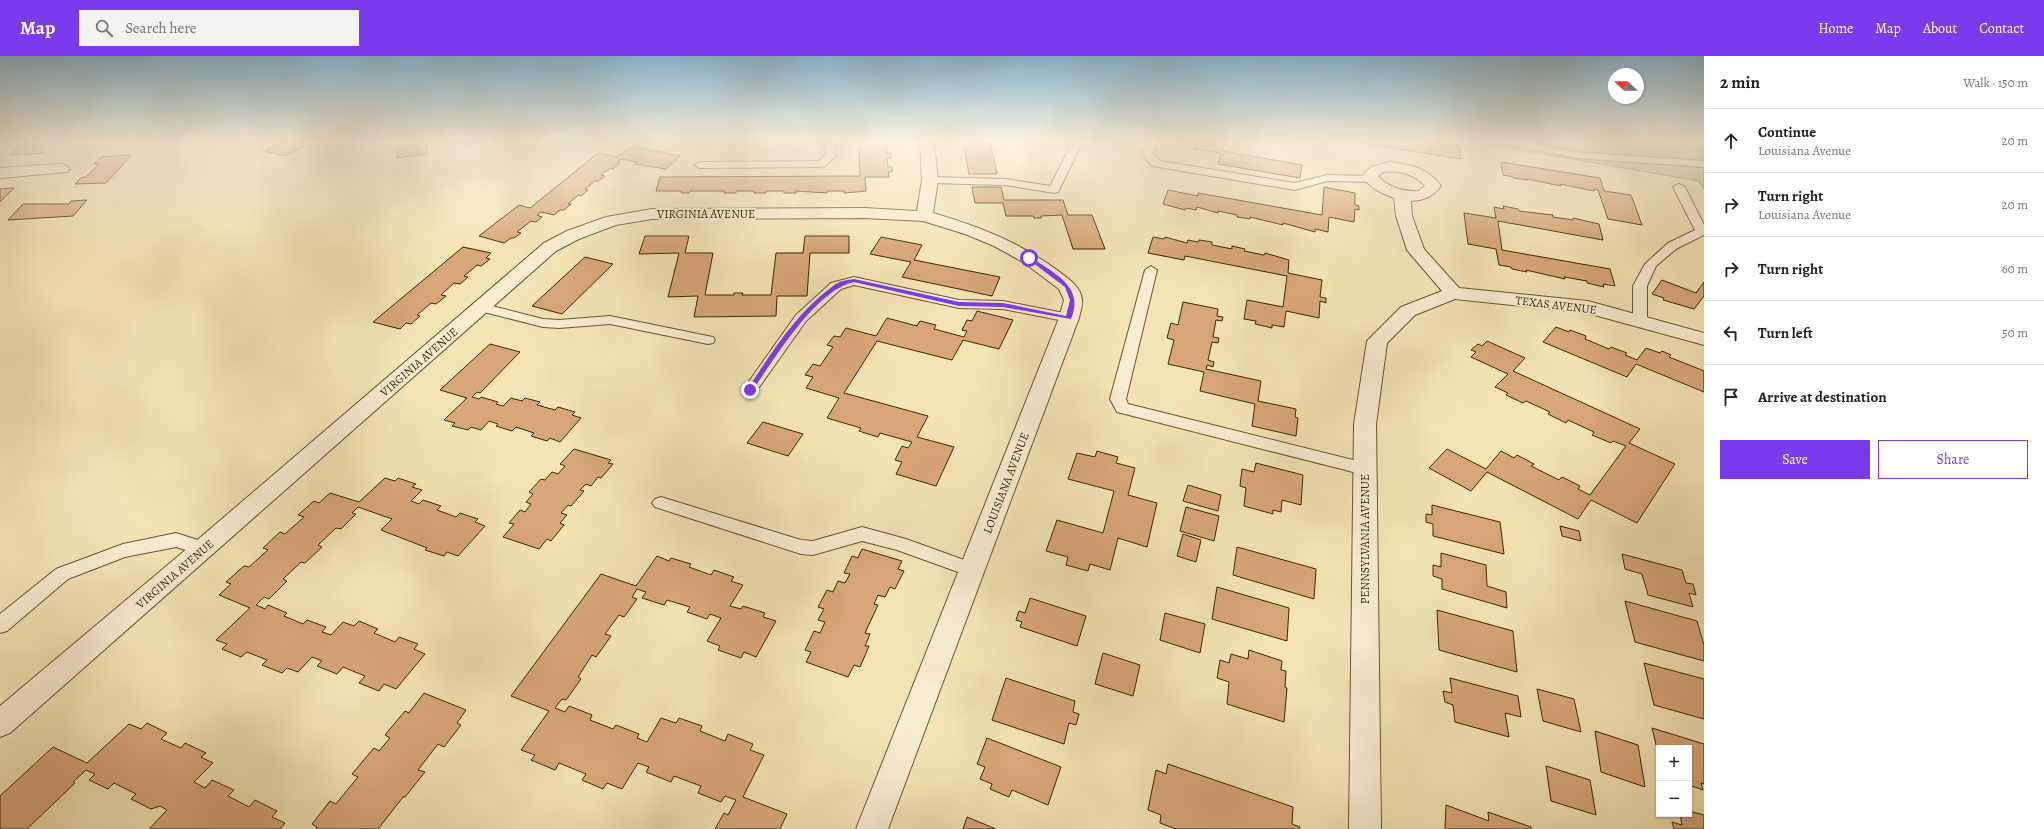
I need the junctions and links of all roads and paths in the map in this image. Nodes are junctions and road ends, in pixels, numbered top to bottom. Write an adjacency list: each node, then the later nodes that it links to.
1 (1060, 177): 5 (lane)
2 (1235, 177): 4 (lane)
3 (1425, 177): 7 (street)
4 (1372, 179): 7 (street)
5 (930, 180): 8 (street)
6 (1679, 187): 9 (lane)
7 (1402, 194): 11 (street)
8 (924, 216): 12 (street, VIRGINIA AVENUE); 13 (street, LOUISIANA AVENUE)
9 (1702, 231): 14 (lane)
10 (1151, 270): 18 (lane)
11 (1454, 293): 14 (street, TEXAS AVENUE); 18 (street, PENNSYLVANIA AVENUE)
12 (481, 307): 16 (lane); 20 (street, VIRGINIA AVENUE)
13 (1069, 318): 17 (lane); 21 (street, LOUISIANA AVENUE)
14 (1640, 322): 15 (street, TEXAS AVENUE)
15 (1704, 339)
16 (708, 340)
17 (750, 390)
18 (1365, 469): 25 (street, PENNSYLVANIA AVENUE)
19 (661, 503): 21 (lane)
20 (204, 549): 22 (lane); 23 (street, VIRGINIA AVENUE)
21 (972, 570): 24 (street, LOUISIANA AVENUE)
22 (0, 625)
23 (0, 724)
24 (872, 829)
25 (1365, 829)

